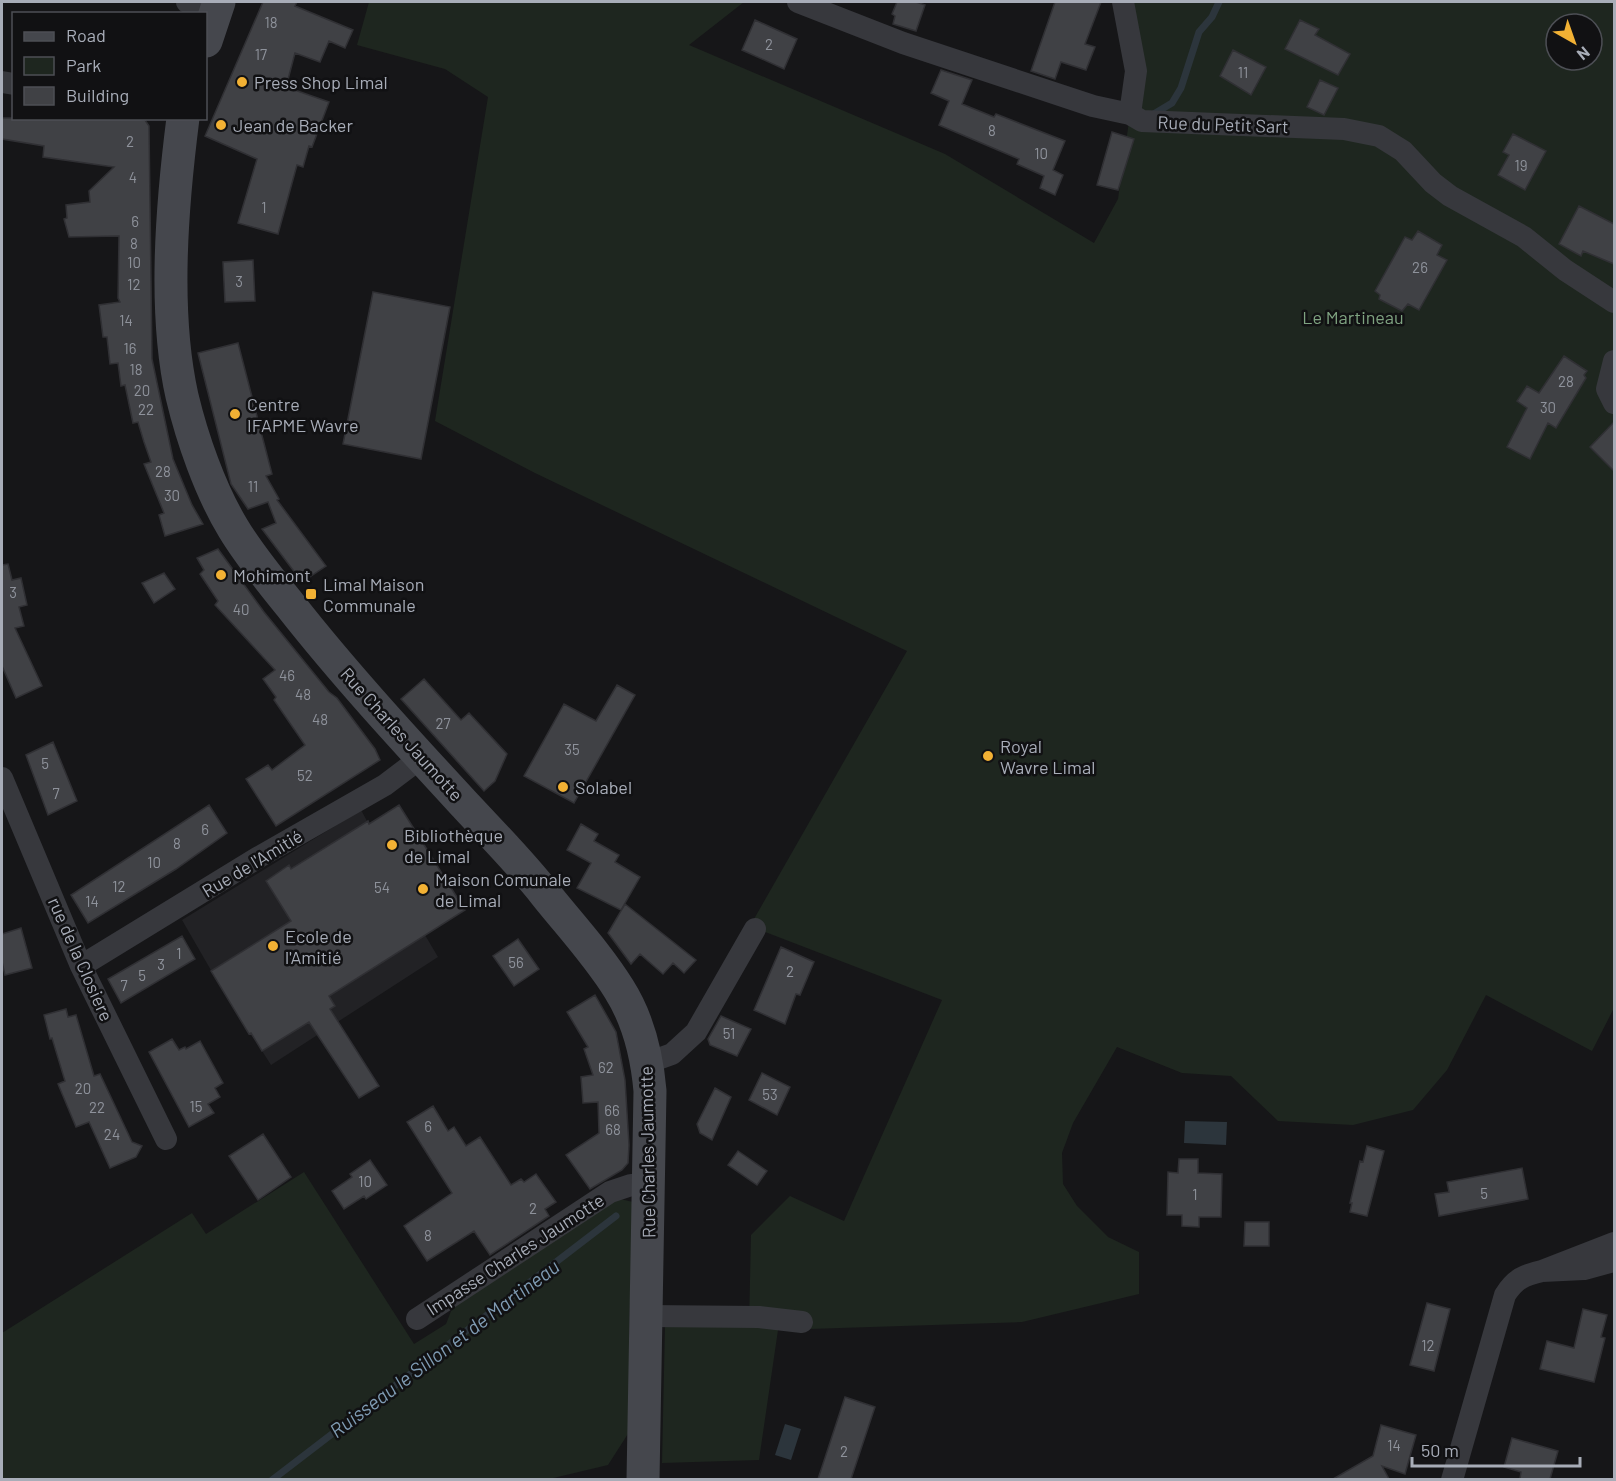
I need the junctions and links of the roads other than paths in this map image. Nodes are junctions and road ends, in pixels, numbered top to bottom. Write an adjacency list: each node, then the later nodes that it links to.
1 (798, 2): 3 (street, Rue du Petit Sart)
2 (1123, 2): 3 (street)
3 (1130, 114): 5 (street, Rue du Petit Sart)
4 (183, 120): 8 (main road, Rue Charles Jaumotte)
5 (1614, 302)
6 (1614, 362): 7 (street)
7 (1614, 403)
8 (422, 758): 11 (street, Rue de l'Amitié); 12 (main road, Rue Charles Jaumotte)
9 (2, 777): 11 (street, rue de la Closiere)
10 (755, 929): 12 (street)
11 (81, 966): 13 (street, rue de la Closiere)
12 (647, 1063): 14 (main road, Rue Charles Jaumotte)
13 (166, 1139)
14 (650, 1186): 18 (main road, Rue Charles Jaumotte); 19 (street, Impasse Charles Jaumotte)
15 (1614, 1243): 17 (street)
16 (1614, 1261): 17 (street)
17 (1542, 1271): 22 (street)
18 (647, 1316): 20 (street); 21 (main road, Rue Charles Jaumotte)
19 (417, 1319)
20 (802, 1322)
21 (644, 1479)
22 (1452, 1479)

